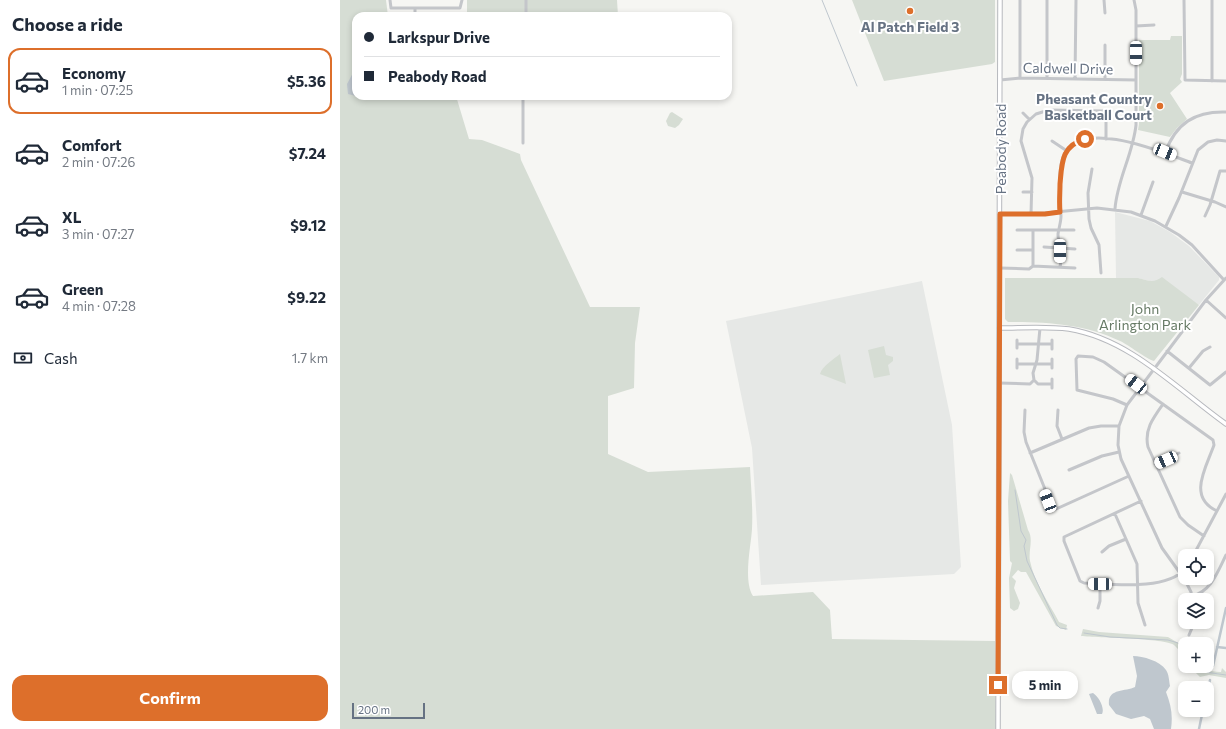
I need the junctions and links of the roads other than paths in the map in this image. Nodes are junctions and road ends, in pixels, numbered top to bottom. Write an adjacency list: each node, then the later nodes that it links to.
1 (390, 0): 12 (street)
2 (462, 0): 12 (street)
3 (526, 0): 14 (street)
4 (1000, 0): 23 (main road, Peabody Road)
5 (1020, 0): 19 (street)
6 (1047, 0): 20 (street)
7 (1076, 0): 21 (street)
8 (1104, 0): 15 (street)
9 (1134, 0): 17 (street)
10 (1184, 0): 25 (street)
11 (1212, 0): 25 (street)
12 (415, 8): 13 (street)
13 (415, 12)
14 (526, 12)
15 (1105, 13)
16 (1154, 25): 17 (street)
17 (1136, 26): 24 (street)
18 (1105, 45): 22 (street)
19 (1020, 78): 20 (street, Caldwell Drive); 23 (street, Caldwell Drive)
20 (1047, 78): 21 (street, Caldwell Drive)
21 (1075, 79): 22 (street, Caldwell Drive)
22 (1105, 79): 24 (street, Caldwell Drive)
23 (1000, 80): 50 (main road, Peabody Road)
24 (1136, 80): 35 (street)
25 (1212, 80): 26 (street)
26 (1226, 81)
27 (523, 100): 34 (street)
28 (1226, 112): 37 (street)
29 (1023, 113): 30 (street)
30 (1030, 119): 31 (street); 43 (street)
31 (1106, 139): 35 (street); 36 (street)
32 (1052, 141): 36 (street)
33 (1226, 141): 38 (street)
34 (523, 143)
35 (1132, 144): 37 (street); 48 (street)
36 (1067, 151): 49 (street)
37 (1165, 152): 38 (street)
38 (1192, 163): 44 (street)
39 (1092, 169): 46 (street)
40 (1226, 171): 45 (street)
41 (1153, 182): 52 (street)
42 (1023, 192): 43 (street)
43 (1032, 192): 51 (street)
44 (1182, 192): 45 (street); 54 (street)
45 (1212, 201): 47 (street); 53 (street)
46 (1088, 208): 48 (street); 49 (street); 68 (street)
47 (1226, 208)
48 (1115, 209): 52 (street)
49 (1060, 212): 51 (street); 55 (street)
50 (1000, 214): 51 (street); 66 (main road, Peabody Road)
51 (1031, 214)
52 (1141, 215): 54 (street)
53 (1205, 216)
54 (1166, 226): 69 (street)
55 (1059, 229): 57 (street); 58 (street); 60 (street)
56 (1017, 230): 57 (street)
57 (1033, 230): 63 (street)
58 (1074, 230)
59 (1044, 247): 60 (street)
60 (1059, 248): 61 (street); 65 (street)
61 (1075, 249)
62 (1017, 250): 63 (street)
63 (1033, 250): 64 (street)
64 (1033, 266): 65 (street); 66 (street)
65 (1060, 267): 67 (street)
66 (1000, 268): 72 (main road, Peabody Road)
67 (1075, 268)
68 (1101, 273)
69 (1225, 279): 70 (street)
70 (1206, 300): 71 (street); 78 (street)
71 (1226, 318)
72 (999, 328): 73 (main road); 89 (main road, Peabody Road)
73 (1040, 328): 75 (street); 85 (main road)
74 (1017, 344): 75 (street)
75 (1038, 344): 77 (street); 81 (street)
76 (1210, 347): 84 (street)
77 (1052, 349)
78 (1167, 351): 84 (street); 85 (street)
79 (1017, 359): 81 (street)
80 (1052, 359): 82 (street)
81 (1036, 364): 82 (street); 88 (street)
82 (1052, 364): 83 (street)
83 (1052, 368)
84 (1190, 368): 86 (street)
85 (1154, 369): 91 (street); 97 (main road)
86 (1226, 372)
87 (1052, 379): 90 (street)
88 (1034, 380): 89 (street); 90 (street)
89 (999, 384): 124 (main road, Peabody Road)
90 (1052, 384): 92 (street)
91 (1140, 387): 93 (street); 94 (street); 94 (street)
92 (1052, 388)
93 (1163, 404): 103 (street); 108 (street)
94 (1127, 405): 98 (street)
95 (1025, 410): 102 (street)
96 (1058, 410): 99 (street)
97 (1226, 424)
98 (1119, 426): 99 (street); 100 (street)
99 (1062, 439): 102 (street)
100 (1119, 452): 104 (street); 105 (street)
101 (1179, 452): 103 (street)
102 (1030, 454): 105 (street)
103 (1155, 464): 110 (street)
104 (1069, 470)
105 (1129, 476): 107 (street)
106 (1226, 494): 108 (street)
107 (1141, 502): 109 (street); 115 (street)
108 (1217, 511): 110 (street)
109 (1115, 514): 111 (street); 117 (street)
110 (1204, 536): 112 (street)
111 (1126, 538): 113 (street); 118 (street)
112 (1197, 549)
113 (1102, 552)
114 (1226, 555): 119 (street)
115 (1178, 571)
116 (1178, 575): 118 (street)
117 (1100, 584): 118 (street); 120 (street)
118 (1138, 584): 121 (street)
119 (1201, 593)
120 (1098, 608)
121 (1145, 625)
122 (1192, 629): 123 (street)
123 (1189, 635)
124 (998, 729)

